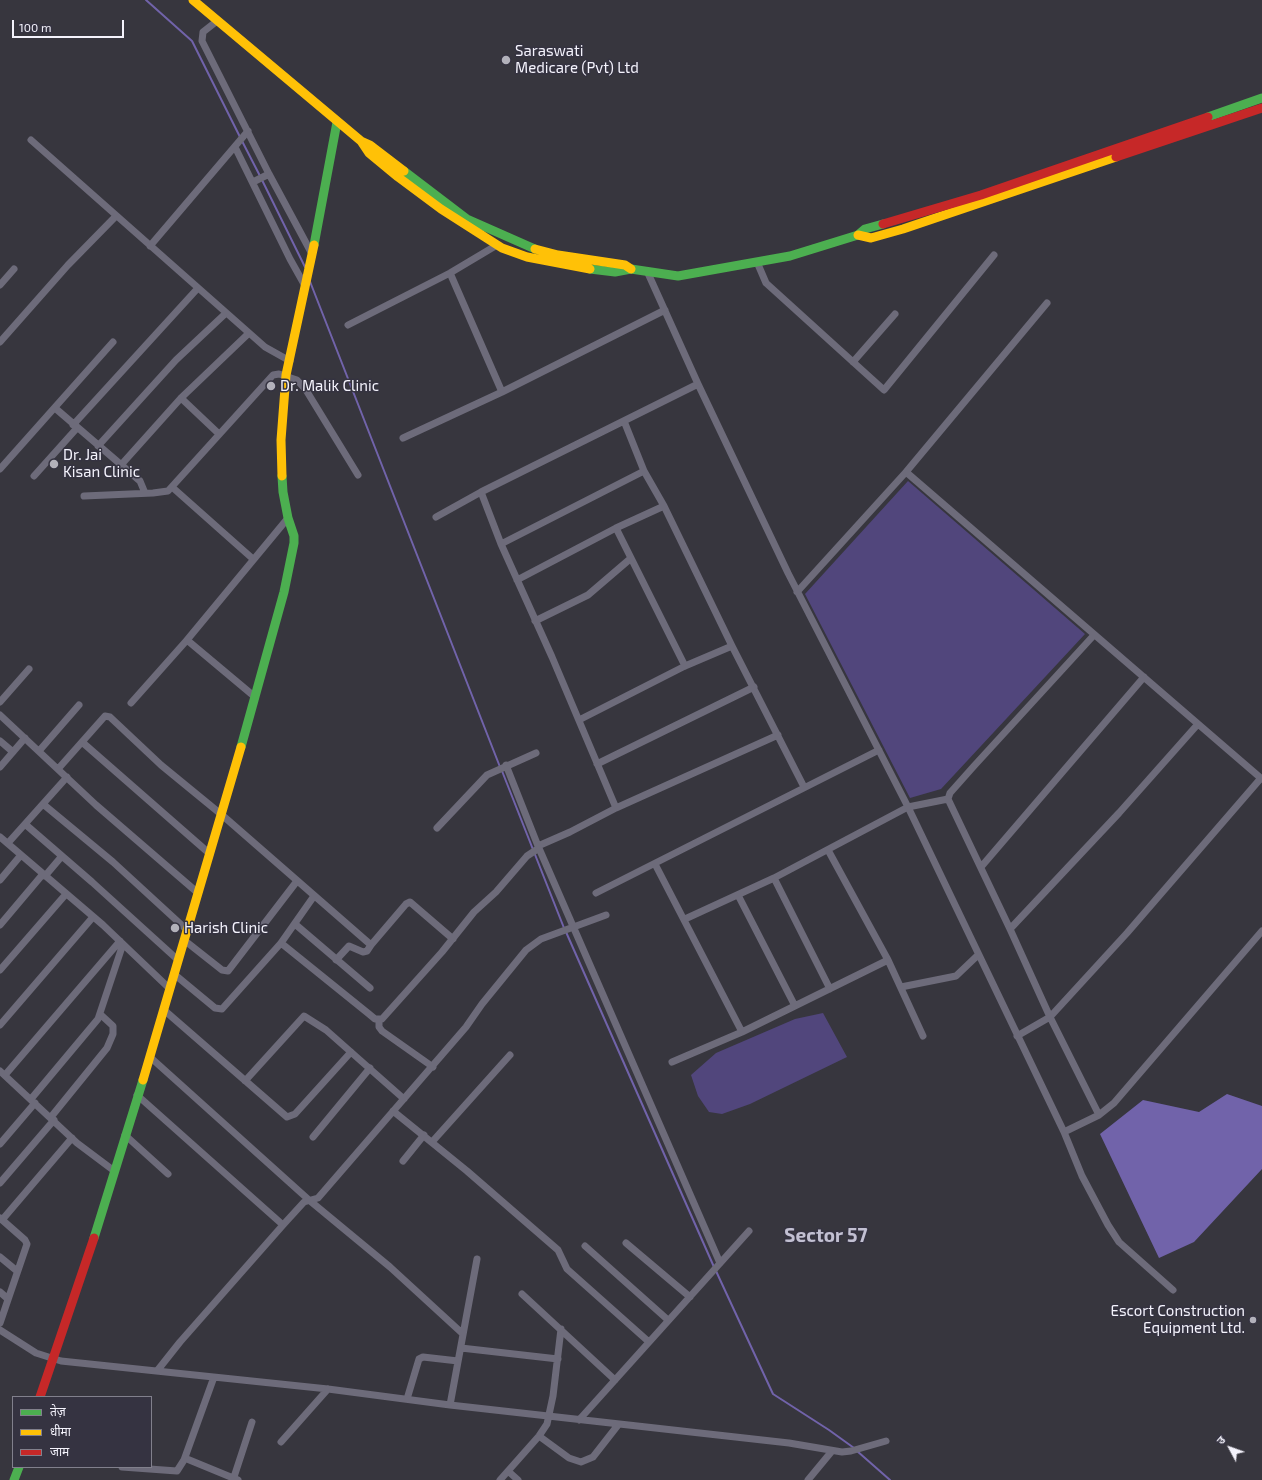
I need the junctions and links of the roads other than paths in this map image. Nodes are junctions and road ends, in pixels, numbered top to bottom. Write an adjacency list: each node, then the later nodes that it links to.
1 (193, 0): 2 (street)
2 (217, 21): 5 (street); 6 (street)
3 (1262, 98): 12 (street)
4 (1262, 108): 12 (street)
5 (337, 122): 8 (street); 16 (street)
6 (241, 139): 9 (street); 10 (street); 14 (street)
7 (31, 140): 11 (street)
8 (361, 141): 13 (street); 19 (street)
9 (267, 175): 10 (street); 16 (street)
10 (255, 181): 22 (street)
11 (116, 216): 14 (street); 31 (street)
12 (858, 235): 17 (street)
13 (497, 245): 19 (street); 21 (street)
14 (150, 246): 24 (street)
15 (994, 254): 34 (street)
16 (311, 258): 22 (street)
17 (757, 262): 20 (street); 34 (street)
18 (14, 269): 23 (street)
19 (631, 269): 20 (street)
20 (647, 271): 26 (street)
21 (450, 273): 29 (street); 37 (street)
22 (305, 280): 33 (street)
23 (0, 285)
24 (198, 288): 27 (street); 41 (street)
25 (1047, 303): 48 (street)
26 (664, 310): 36 (street); 37 (street)
27 (226, 313): 30 (street); 44 (street)
28 (895, 314): 34 (street)
29 (348, 325)
30 (248, 333): 33 (street); 38 (street)
31 (1, 340)
32 (114, 342): 39 (street)
33 (290, 361): 35 (street)
34 (853, 362)
35 (286, 375): 42 (street); 50 (street); 57 (street)
36 (698, 384): 40 (street); 63 (street)
37 (502, 392): 43 (street)
38 (181, 398): 42 (street); 45 (street)
39 (55, 408): 41 (street); 46 (street)
40 (624, 420): 47 (street); 53 (street)
41 (75, 426): 44 (street); 49 (street)
42 (218, 434): 51 (street)
43 (402, 438)
44 (98, 446): 45 (street)
45 (121, 465): 52 (street)
46 (0, 469)
47 (644, 471): 55 (street); 59 (street)
48 (906, 472): 63 (street); 65 (street)
49 (34, 476)
50 (358, 476)
51 (172, 487): 52 (street); 60 (street)
52 (146, 492): 54 (street)
53 (481, 492): 56 (street); 59 (street)
54 (84, 496)
55 (664, 506): 58 (street); 67 (street)
56 (436, 517)
57 (288, 518): 60 (street); 72 (street)
58 (616, 528): 61 (street); 62 (street)
59 (501, 544): 62 (street)
60 (253, 559): 66 (street)
61 (630, 559): 64 (street); 68 (street)
62 (517, 580): 64 (street)
63 (797, 592): 83 (street)
64 (535, 621): 77 (street)
65 (1094, 634): 70 (street); 94 (street)
66 (188, 640): 72 (street); 74 (street)
67 (732, 646): 68 (street); 71 (street)
68 (685, 666): 77 (street)
69 (29, 670): 73 (street)
70 (1144, 677): 78 (street); 109 (street)
71 (754, 687): 79 (street); 87 (street)
72 (255, 697): 98 (street)
73 (0, 702)
74 (131, 703)
75 (79, 705): 84 (street)
76 (0, 715): 80 (street)
77 (579, 720): 87 (street)
78 (1198, 724): 92 (street); 124 (street)
79 (778, 735): 93 (street); 97 (street)
80 (25, 738): 84 (street); 85 (street)
81 (0, 740): 85 (street)
82 (82, 742): 90 (street); 98 (street); 105 (street)
83 (879, 750): 93 (street); 96 (street)
84 (39, 751): 90 (street)
85 (13, 752): 89 (street)
86 (536, 754): 88 (street)
87 (598, 764): 97 (street)
88 (505, 766): 100 (street); 103 (street)
89 (0, 767)
90 (58, 769): 91 (street)
91 (67, 778): 95 (street); 114 (street)
92 (1261, 779): 146 (street)
93 (804, 788): 108 (street)
94 (948, 799): 96 (street); 109 (street)
95 (43, 804): 99 (street); 126 (street)
96 (908, 807): 104 (street); 133 (street)
97 (616, 808): 103 (street)
98 (222, 815): 105 (street); 113 (street)
99 (25, 824): 102 (street); 107 (street)
100 (437, 828)
101 (0, 836): 102 (street)
102 (8, 843): 106 (street)
103 (536, 849): 125 (street); 128 (street)
104 (828, 850): 111 (street); 136 (street)
105 (210, 854): 114 (street)
106 (22, 855): 110 (street); 112 (street)
107 (62, 856): 110 (street); 134 (street)
108 (655, 864): 115 (street); 121 (street)
109 (981, 867): 124 (street)
110 (44, 875): 116 (street); 123 (street)
111 (774, 878): 117 (street); 142 (street)
112 (0, 880)
113 (297, 881): 118 (street); 129 (street)
114 (198, 893): 126 (street)
115 (596, 893)
116 (66, 894): 120 (street); 137 (street)
117 (738, 895): 121 (street); 143 (street)
118 (314, 896): 122 (street); 132 (street)
119 (606, 915): 125 (street)
120 (93, 917): 130 (street); 148 (street)
121 (685, 919): 149 (street)
122 (295, 924): 131 (street); 135 (street)
123 (0, 925)
124 (1010, 928): 146 (street)
125 (572, 929): 156 (street); 185 (street)
126 (187, 930): 129 (street)
127 (1262, 931): 164 (street)
128 (453, 939): 132 (street); 147 (street)
129 (184, 940): 134 (street)
130 (122, 942): 141 (street); 145 (street); 158 (street)
131 (281, 943): 138 (street); 147 (street)
132 (370, 945): 135 (street)
133 (978, 955): 139 (street); 151 (street)
134 (178, 960): 138 (street)
135 (336, 960): 140 (street)
136 (888, 960): 139 (street); 142 (street)
137 (0, 970)
138 (174, 974): 141 (street)
139 (901, 987): 150 (street)
140 (370, 988)
141 (170, 989): 144 (street)
142 (830, 989): 143 (street)
143 (795, 1006): 149 (street)
144 (164, 1010): 154 (street); 159 (street)
145 (100, 1014): 162 (street); 165 (street)
146 (1050, 1017): 151 (street); 164 (street)
147 (379, 1020): 156 (street)
148 (0, 1024)
149 (742, 1032): 155 (street)
150 (923, 1036)
151 (1017, 1036): 166 (street)
152 (351, 1052): 157 (street); 159 (street); 159 (street)
153 (510, 1055): 171 (street)
154 (150, 1057): 160 (street); 177 (street)
155 (672, 1062)
156 (433, 1067): 161 (street)
157 (370, 1068): 161 (street); 169 (street)
158 (2, 1073): 162 (street)
159 (245, 1081)
160 (137, 1095): 167 (street); 179 (street)
161 (404, 1099): 163 (street)
162 (33, 1101): 165 (street); 172 (street)
163 (393, 1111): 168 (street); 177 (street)
164 (1099, 1115): 166 (street)
165 (52, 1118): 170 (street); 176 (street)
166 (1064, 1132): 187 (street)
167 (125, 1135): 174 (street); 175 (street)
168 (424, 1135): 171 (street); 173 (street)
169 (313, 1137)
170 (72, 1138): 174 (street); 178 (street)
171 (432, 1142): 197 (street)
172 (0, 1144)
173 (403, 1161)
174 (113, 1170): 199 (street)
175 (168, 1174)
176 (0, 1183)
177 (310, 1200): 179 (street); 196 (street)
178 (1, 1219): 186 (street)
179 (283, 1225): 202 (street)
180 (749, 1231): 185 (street)
181 (626, 1243): 190 (street)
182 (585, 1246): 192 (street)
183 (0, 1257): 186 (street)
184 (477, 1259): 196 (street)
185 (716, 1267): 190 (street)
186 (17, 1271): 191 (street)
187 (1173, 1290)
188 (0, 1292): 191 (street)
189 (522, 1294): 194 (street)
190 (690, 1297): 192 (street)
191 (8, 1299): 193 (street)
192 (668, 1320): 197 (street)
193 (0, 1323)
194 (561, 1329): 200 (street); 204 (street)
195 (0, 1330): 199 (street)
196 (463, 1334): 198 (street)
197 (649, 1342): 204 (street)
198 (461, 1348): 200 (street); 201 (street)
199 (52, 1359): 202 (street); 206 (street)
200 (558, 1359): 209 (street)
201 (458, 1361): 207 (street); 208 (street)
202 (157, 1371): 203 (street)
203 (214, 1377): 205 (street); 217 (street)
204 (615, 1380): 210 (street)
205 (328, 1389): 207 (street); 215 (street)
206 (40, 1396)
207 (407, 1399): 208 (street)
208 (450, 1405): 209 (street)
209 (549, 1416): 210 (street); 213 (street)
210 (579, 1420): 212 (street)
211 (252, 1422): 221 (street)
212 (618, 1425): 213 (street); 216 (street)
213 (539, 1436): 220 (street)
214 (886, 1441): 216 (street)
215 (281, 1442)
216 (832, 1451): 225 (street)
217 (184, 1460): 219 (street); 221 (street)
218 (19, 1468): 222 (street)
219 (136, 1468)
220 (508, 1471): 223 (street); 224 (street)
221 (235, 1479)
222 (14, 1480)
223 (500, 1480)
224 (518, 1480)
225 (808, 1480)

